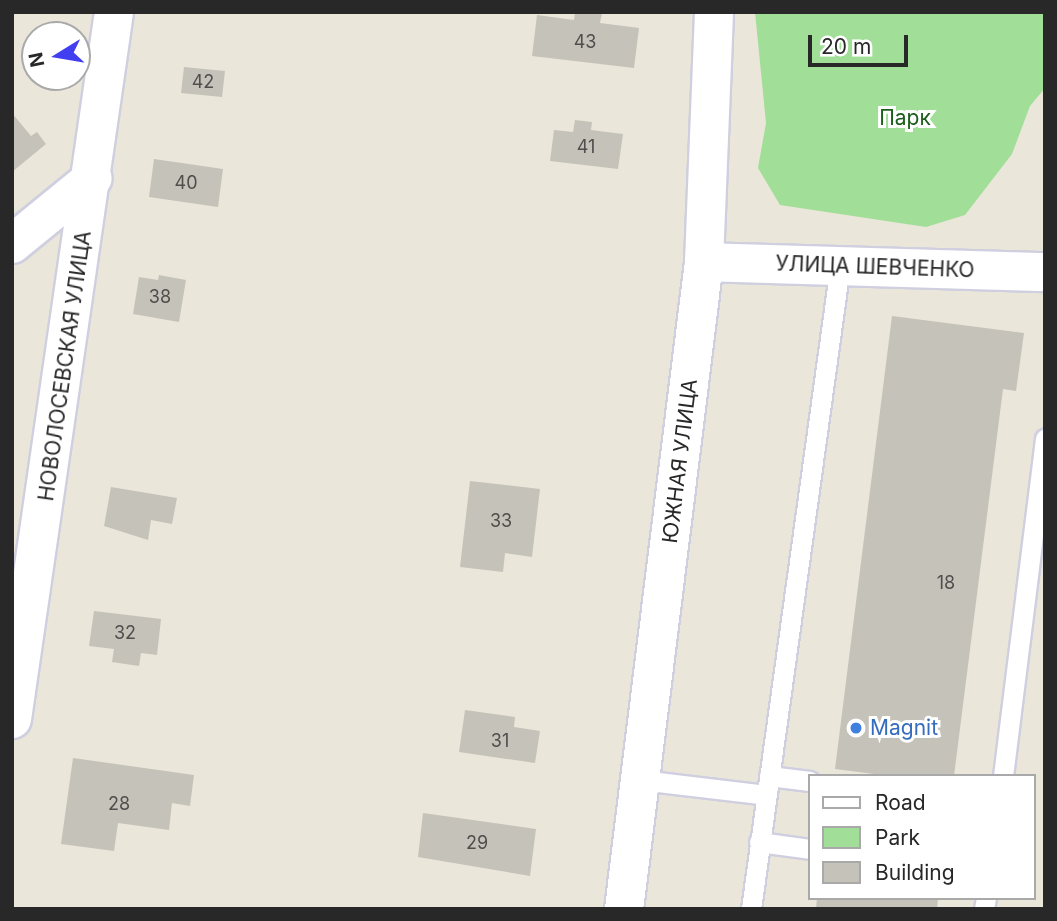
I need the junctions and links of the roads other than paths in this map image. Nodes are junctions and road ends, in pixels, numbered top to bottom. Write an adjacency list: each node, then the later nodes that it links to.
1 (114, 12): 3 (street, НОВОЛОСЕВСКАЯ УЛИЦА)
2 (714, 12): 5 (street, ЮЖНАЯ УЛИЦА)
3 (93, 178): 4 (street); 10 (street, НОВОЛОСЕВСКАЯ УЛИЦА)
4 (12, 244)
5 (705, 262): 6 (street, УЛИЦА ШЕВЧЕНКО); 12 (street, ЮЖНАЯ УЛИЦА)
6 (840, 266): 7 (street, УЛИЦА ШЕВЧЕНКО); 14 (lane)
7 (1045, 272)
8 (1045, 439): 9 (lane)
9 (1042, 490): 11 (lane)
10 (12, 719)
11 (1003, 774)
12 (641, 780): 14 (lane); 17 (street, ЮЖНАЯ УЛИЦА)
13 (808, 781): 14 (lane)
14 (767, 786): 15 (lane)
15 (759, 842): 16 (lane); 18 (lane)
16 (808, 849)
17 (624, 909)
18 (751, 909)

